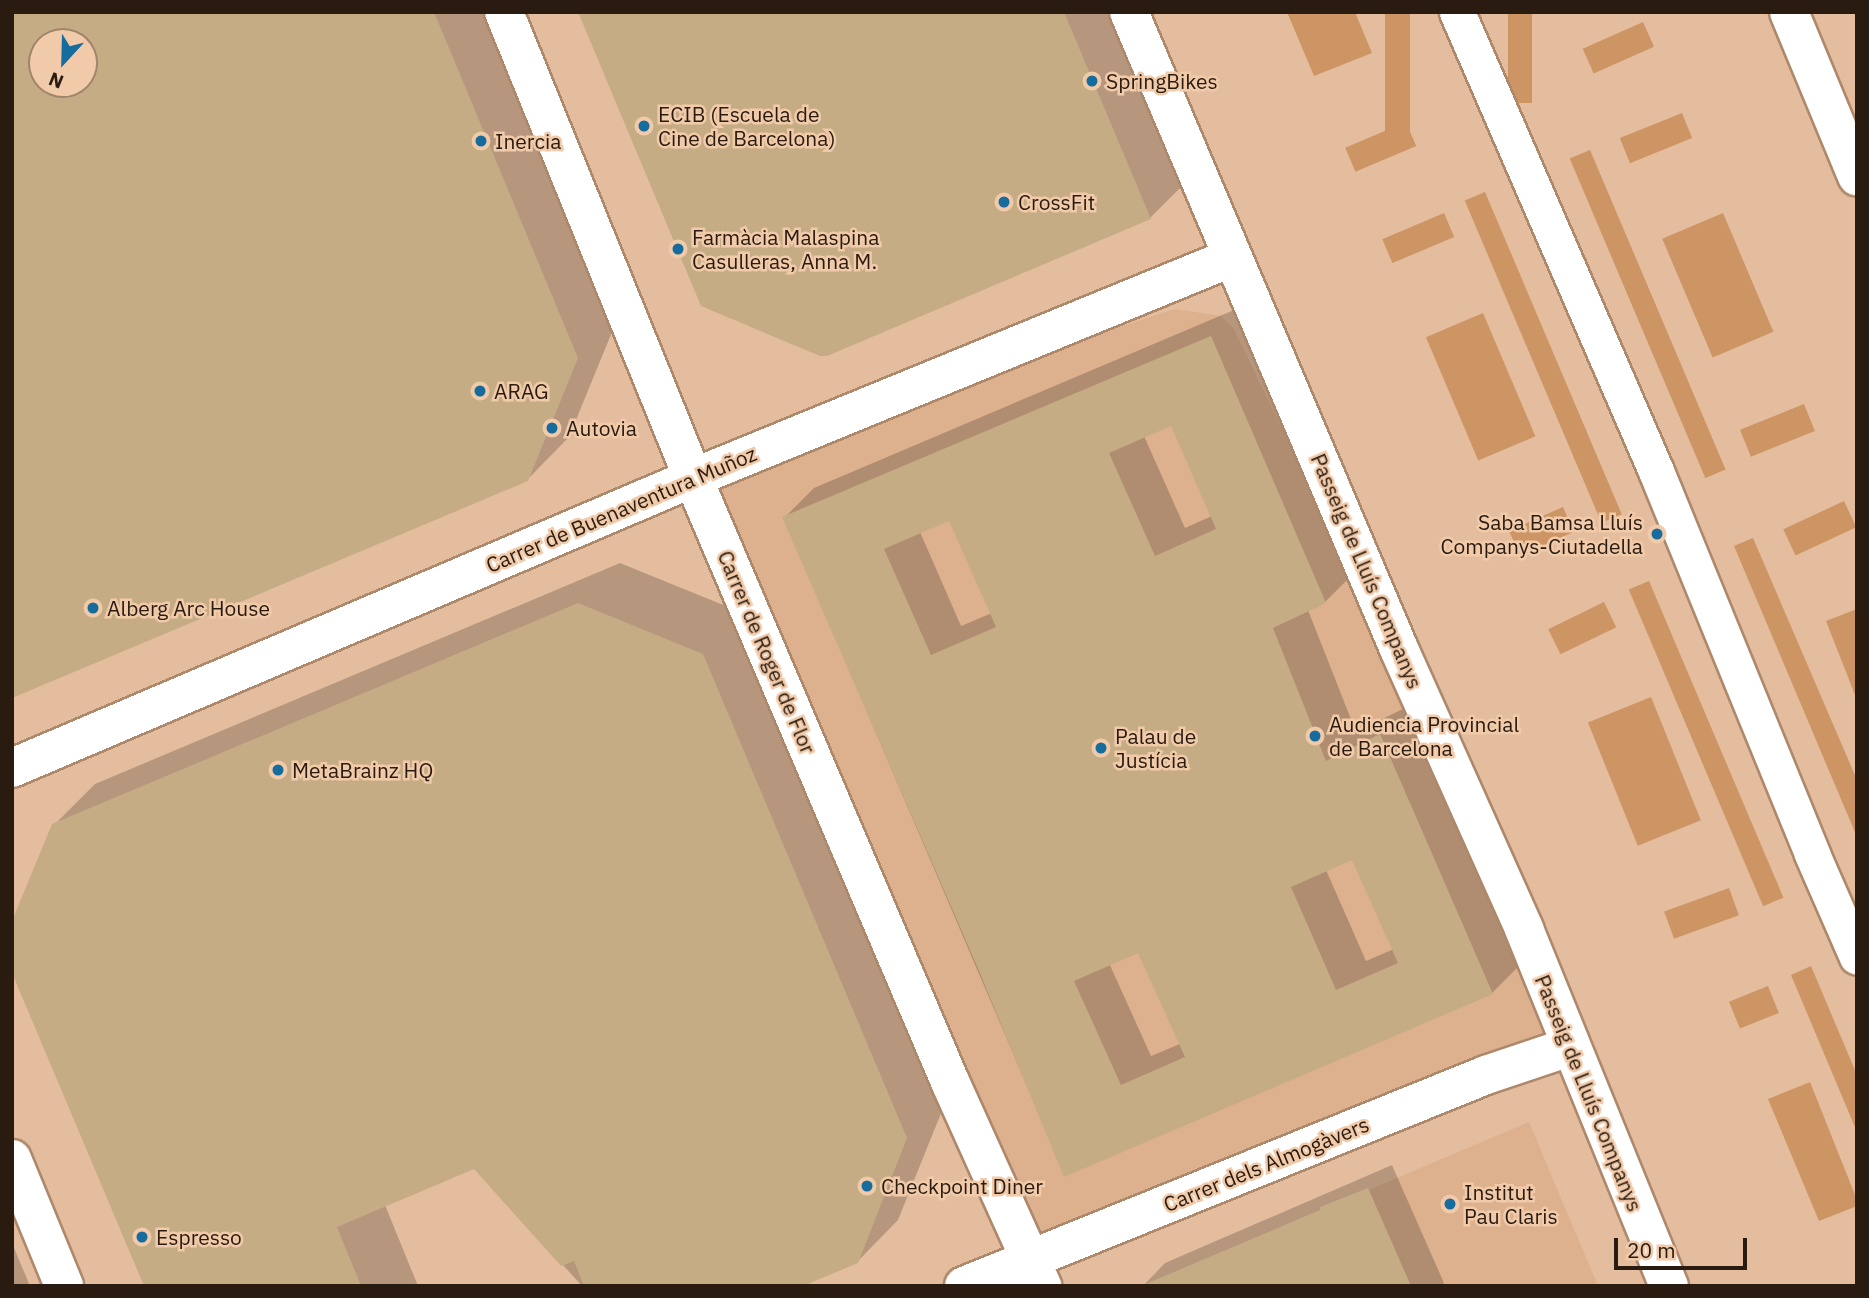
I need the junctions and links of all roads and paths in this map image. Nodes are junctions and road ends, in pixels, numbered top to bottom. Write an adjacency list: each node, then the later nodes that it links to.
1 (504, 12): 7 (street, Carrer de Roger de Flor)
2 (1129, 12): 6 (street, Passeig de Lluís Companys)
3 (1457, 12): 9 (street)
4 (1789, 12): 5 (street)
5 (1857, 176)
6 (1233, 257): 7 (street, Carrer de Buenaventura Muñoz); 10 (street, Passeig de Lluís Companys)
7 (693, 478): 8 (street, Carrer de Buenaventura Muñoz); 12 (street, Carrer de Roger de Flor)
8 (12, 768)
9 (1857, 957)
10 (1569, 1047): 12 (street, Carrer dels Almogàvers); 15 (street, Passeig de Lluís Companys)
11 (12, 1159): 13 (street)
12 (1036, 1272): 14 (street, Carrer dels Almogàvers)
13 (64, 1286)
14 (964, 1286)
15 (1669, 1286)

